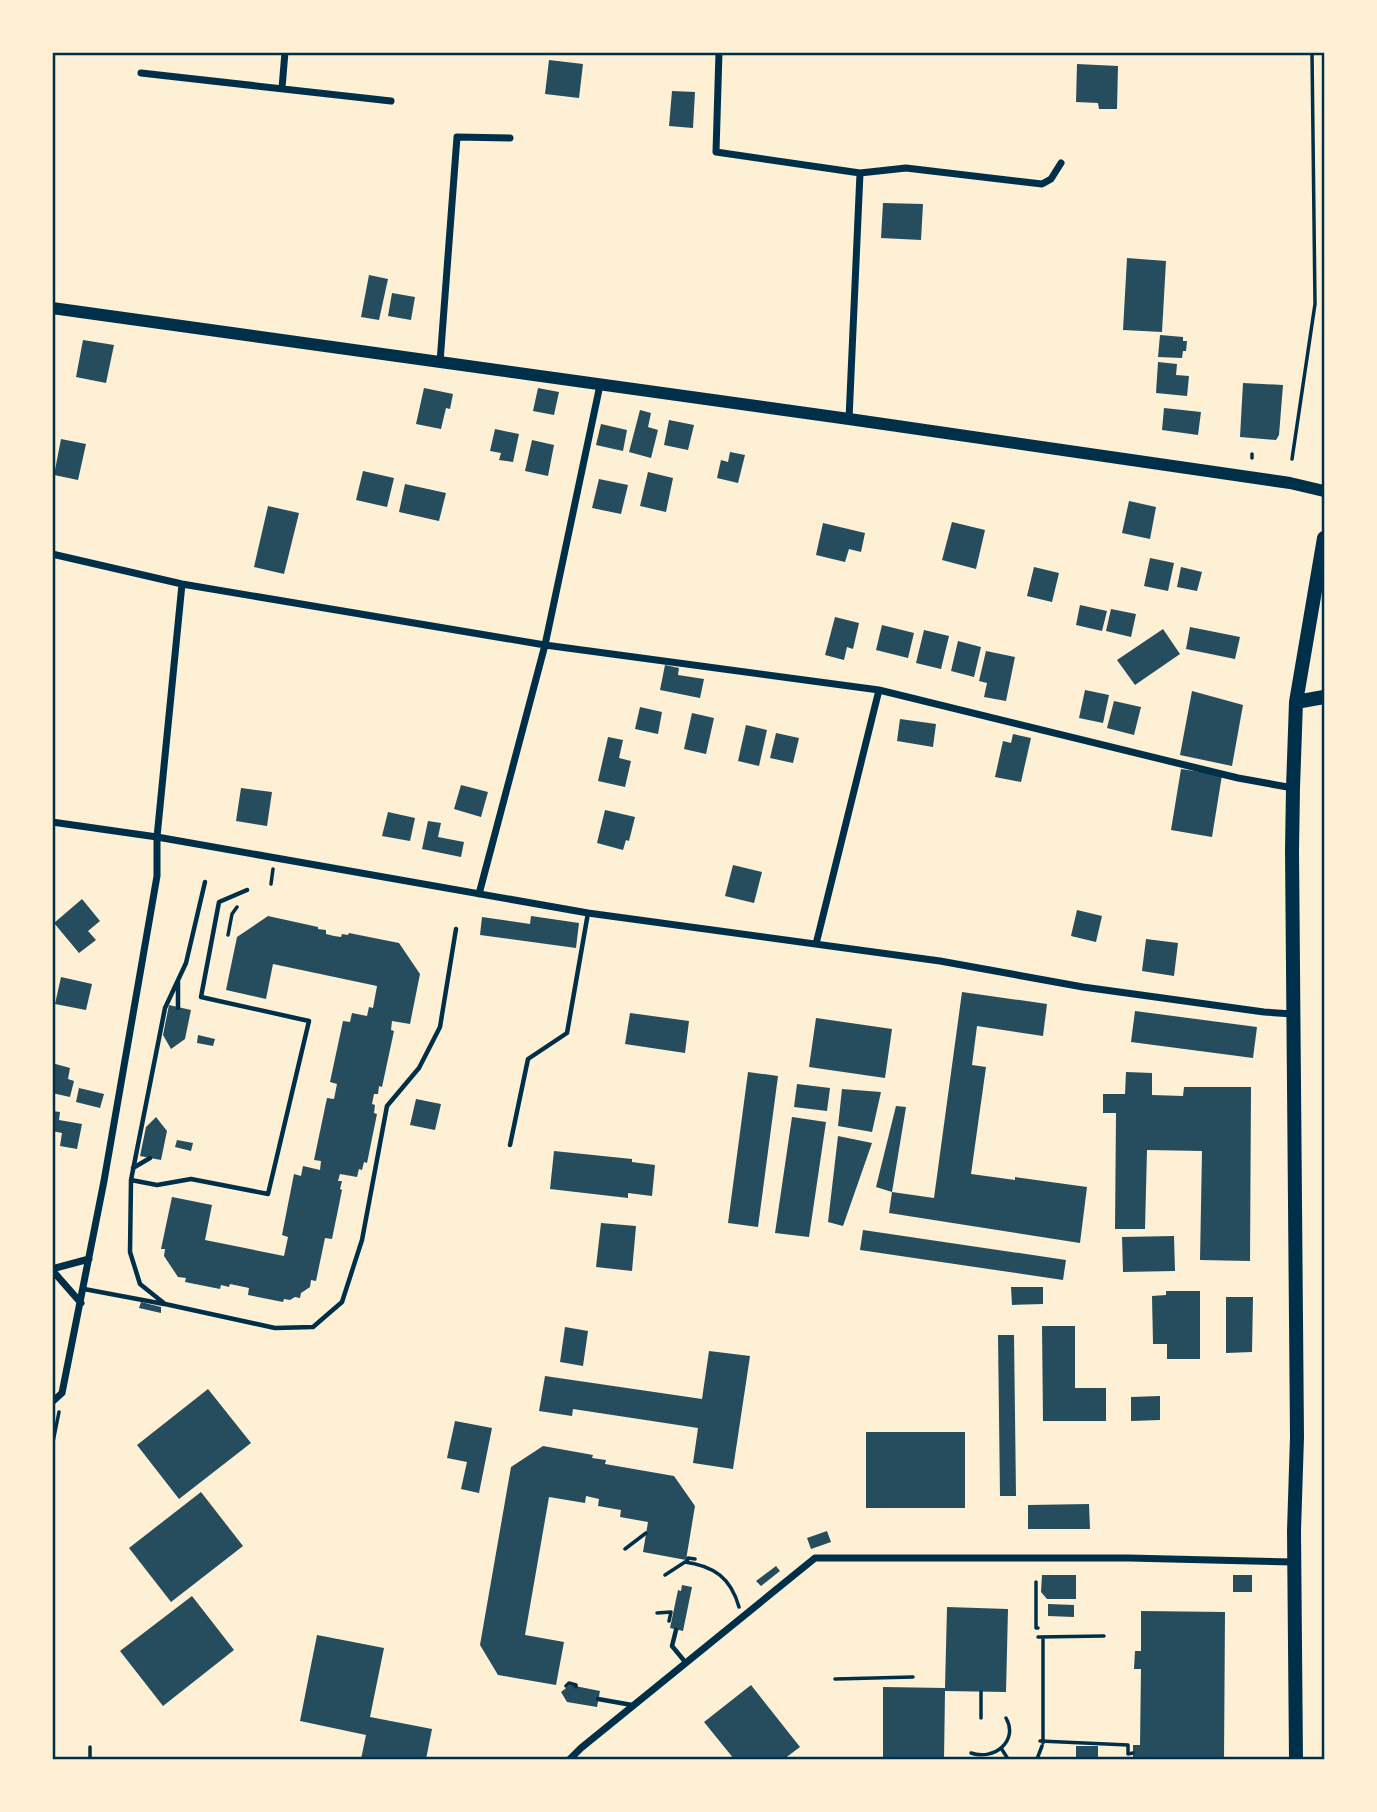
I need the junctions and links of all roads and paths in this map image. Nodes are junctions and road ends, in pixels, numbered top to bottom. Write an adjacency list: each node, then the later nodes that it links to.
1 (285, 52): 5 (street)
2 (719, 52): 9 (street)
3 (1312, 52): 14 (path)
4 (141, 73): 5 (street)
5 (282, 88): 6 (street)
6 (391, 101)
7 (510, 138): 11 (street)
8 (1061, 163): 9 (street)
9 (860, 173): 13 (street)
10 (52, 308): 11 (main road)
11 (440, 363): 12 (main road)
12 (600, 385): 13 (main road); 19 (street)
13 (849, 419): 15 (main road)
14 (1292, 459)
15 (1325, 491)
16 (1325, 538): 22 (main road)
17 (52, 554): 18 (street)
18 (182, 584): 19 (street); 25 (street)
19 (545, 645): 20 (street); 28 (street)
20 (879, 690): 23 (street); 33 (street)
21 (1325, 697): 22 (main road)
22 (1296, 702): 23 (main road)
23 (1293, 788): 36 (main road)
24 (52, 822): 25 (street)
25 (157, 837): 28 (street); 41 (street)
26 (205, 882): 34 (lane)
27 (247, 890): 40 (lane)
28 (479, 894): 29 (street)
29 (588, 913): 33 (street); 37 (lane)
30 (232, 914): 32 (path)
31 (456, 929): 45 (lane)
32 (228, 935)
33 (816, 944): 36 (street)
34 (178, 981): 35 (lane); 39 (lane)
35 (178, 1007)
36 (1294, 1014): 53 (main road)
37 (510, 1144)
38 (150, 1158): 39 (lane)
39 (133, 1168): 40 (lane)
40 (131, 1180): 45 (lane)
41 (89, 1259): 42 (street); 43 (street)
42 (52, 1269): 44 (street)
43 (83, 1289): 44 (street); 45 (lane)
44 (81, 1303): 46 (street)
45 (164, 1304)
46 (62, 1393): 47 (street); 48 (path)
47 (52, 1402)
48 (52, 1447)
49 (646, 1533): 50 (path)
50 (625, 1549)
51 (695, 1559): 52 (path)
52 (687, 1562): 54 (path); 56 (path)
53 (1294, 1562): 62 (street); 81 (main road)
54 (665, 1575)
55 (1036, 1582): 59 (path)
56 (736, 1598)
57 (657, 1613): 58 (path)
58 (671, 1621)
59 (1038, 1628)
60 (676, 1630): 62 (lane)
61 (1104, 1636): 72 (path)
62 (686, 1663): 69 (street)
63 (913, 1677): 64 (path)
64 (835, 1679)
65 (566, 1686): 66 (path)
66 (576, 1687)
67 (981, 1692): 70 (path)
68 (598, 1699): 69 (lane)
69 (633, 1706): 78 (street)
70 (981, 1718)
71 (1006, 1718): 74 (path)
72 (1042, 1743): 76 (path); 80 (path)
73 (90, 1747): 77 (path)
74 (1001, 1748): 75 (path); 79 (path)
75 (971, 1753)
76 (1133, 1753)
77 (90, 1759)
78 (570, 1759)
79 (1008, 1759)
80 (1037, 1759)
81 (1296, 1759)

